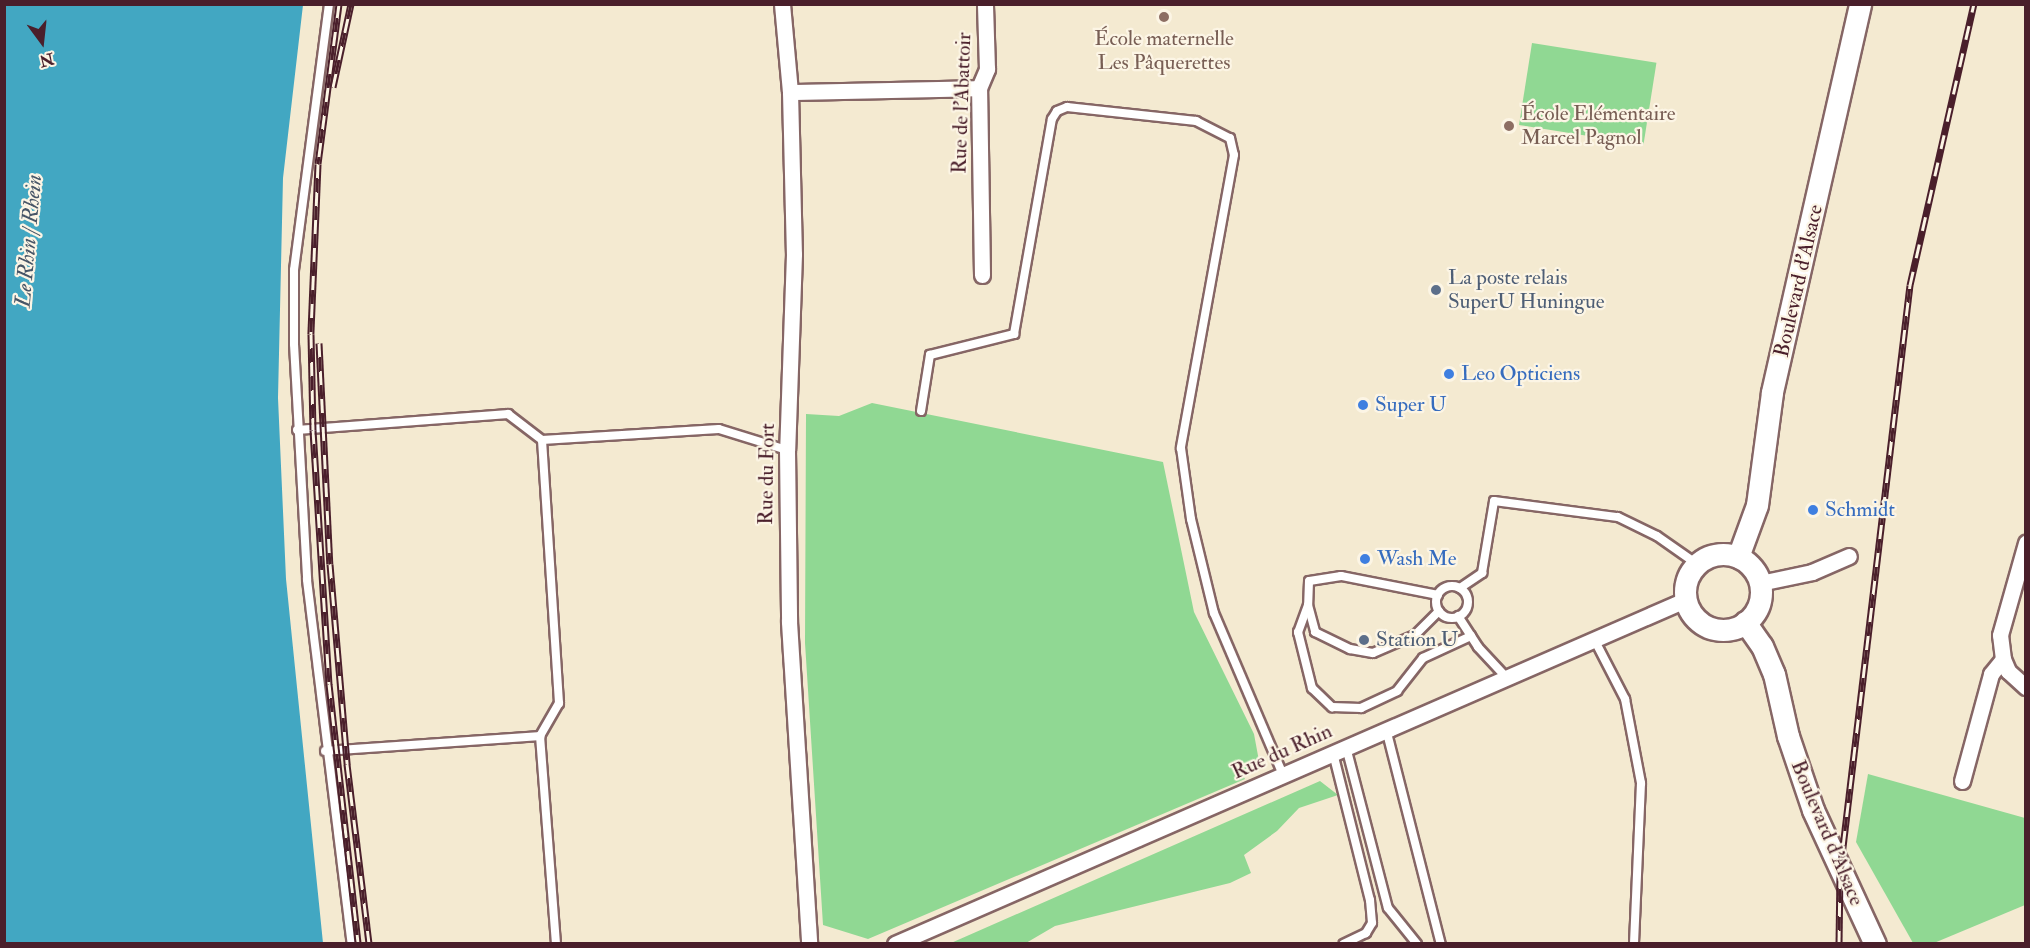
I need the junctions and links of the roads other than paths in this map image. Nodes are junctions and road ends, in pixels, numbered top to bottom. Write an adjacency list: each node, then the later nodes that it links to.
1 (329, 4): 9 (lane)
2 (782, 4): 6 (street, Rue du Fort)
3 (985, 4): 5 (street, Rue de l'Abattoir)
4 (1860, 4): 14 (main road, Boulevard d'Alsace)
5 (979, 88): 6 (street); 7 (street, Rue de l'Abattoir)
6 (790, 92): 11 (street, Rue du Fort)
7 (982, 275)
8 (921, 411): 33 (lane)
9 (297, 430): 10 (lane); 32 (lane)
10 (542, 440): 11 (lane); 30 (lane)
11 (787, 450): 37 (street, Rue du Fort)
12 (2025, 543): 26 (street)
13 (1848, 556): 16 (street)
14 (1738, 557): 15 (main road); 16 (main road)
15 (1696, 564): 17 (lane); 19 (main road)
16 (1760, 583): 23 (main road)
17 (1460, 588): 18 (lane); 22 (lane)
18 (1438, 595): 20 (lane); 21 (lane)
19 (1685, 600): 23 (main road); 25 (street, Rue du Rhin)
20 (1308, 605): 21 (lane); 24 (lane)
21 (1439, 611): 22 (lane)
22 (1458, 616): 24 (lane)
23 (1745, 622): 43 (main road, Boulevard d'Alsace)
24 (1471, 636): 27 (lane)
25 (1594, 638): 27 (street, Rue du Rhin); 42 (lane)
26 (2003, 659): 28 (street); 34 (street)
27 (1506, 677): 29 (street, Rue du Rhin)
28 (2025, 687)
29 (1386, 729): 31 (street, Rue du Rhin); 41 (lane)
30 (540, 736): 32 (lane); 36 (lane)
31 (1340, 750): 33 (street, Rue du Rhin); 39 (lane); 40 (lane)
32 (326, 751): 35 (lane)
33 (1283, 775): 38 (street, Rue du Rhin)
34 (1962, 781)
35 (352, 944)
36 (556, 944)
37 (809, 944)
38 (895, 944)
39 (1343, 944)
40 (1417, 944)
41 (1441, 944)
42 (1634, 944)
43 (1875, 944)

